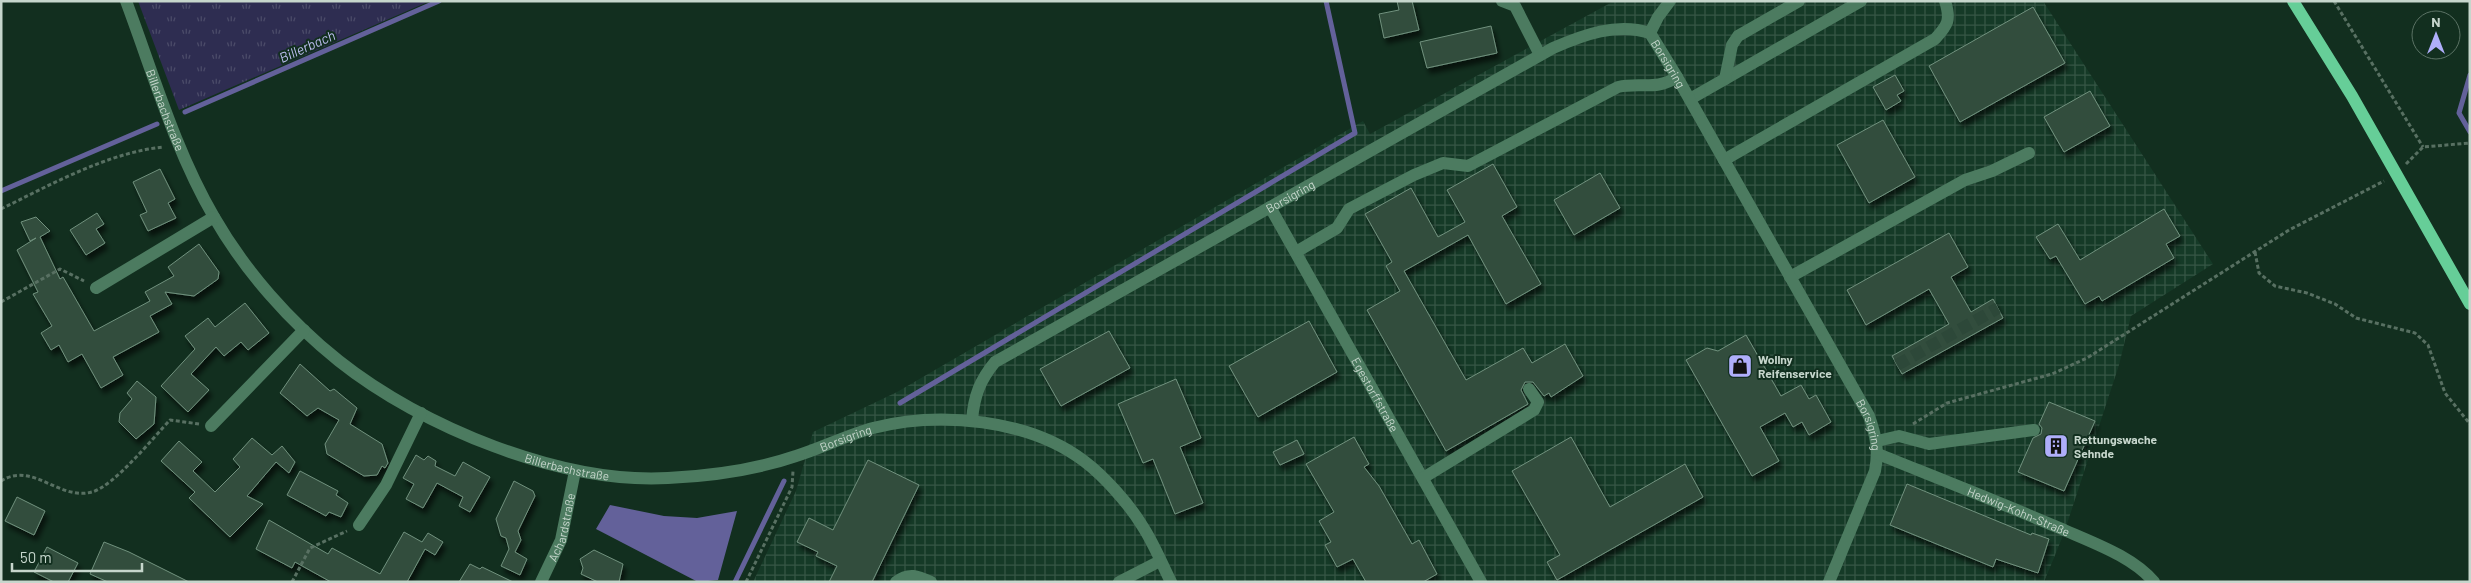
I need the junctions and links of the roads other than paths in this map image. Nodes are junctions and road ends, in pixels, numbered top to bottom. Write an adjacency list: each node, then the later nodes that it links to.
1 (126, 1): 17 (street, Billerbachstraße)
2 (1502, 1): 8 (street)
3 (1670, 1): 9 (street, Borsigring)
4 (1800, 1): 12 (street)
5 (1861, 1): 12 (street)
6 (1945, 1): 15 (street)
7 (2293, 1): 21 (main road)
8 (1515, 4): 10 (street)
9 (1650, 33): 10 (street, Borsigring); 11 (street, Borsigring)
10 (1540, 55): 16 (street, Borsigring)
11 (1677, 76): 13 (street, Borsigring); 18 (street)
12 (1725, 80): 13 (street)
13 (1690, 99): 15 (street, Borsigring)
14 (2029, 153): 19 (street)
15 (1724, 160): 19 (street, Borsigring)
16 (1270, 207): 18 (street, Egestorffstraße); 25 (street, Borsigring)
17 (214, 217): 20 (street); 22 (street, Billerbachstraße)
18 (1296, 252): 32 (street, Egestorffstraße)
19 (1790, 277): 28 (street, Borsigring)
20 (96, 288)
21 (2470, 304)
22 (304, 330): 24 (street, Billerbachstraße); 26 (street)
23 (1530, 389): 32 (street)
24 (421, 413): 30 (street, Billerbachstraße); 33 (street)
25 (972, 420): 31 (street, Borsigring); 34 (street, Borsigring)
26 (211, 426)
27 (2034, 430): 28 (street)
28 (1878, 441): 29 (street, Borsigring)
29 (1878, 454): 41 (street, Borsigring); 42 (street, Hedwig-Kohn-Straße)
30 (575, 471): 31 (street, Billerbachstraße); 35 (street, Achardstraße)
31 (722, 474)
32 (1423, 478): 40 (street, Egestorffstraße)
33 (359, 525)
34 (1160, 561): 38 (street); 39 (street, Borsigring)
35 (541, 582)
36 (896, 582): 37 (street)
37 (932, 582)
38 (1119, 582)
39 (1171, 582)
40 (1481, 582)
41 (1829, 582)
42 (2154, 582)

